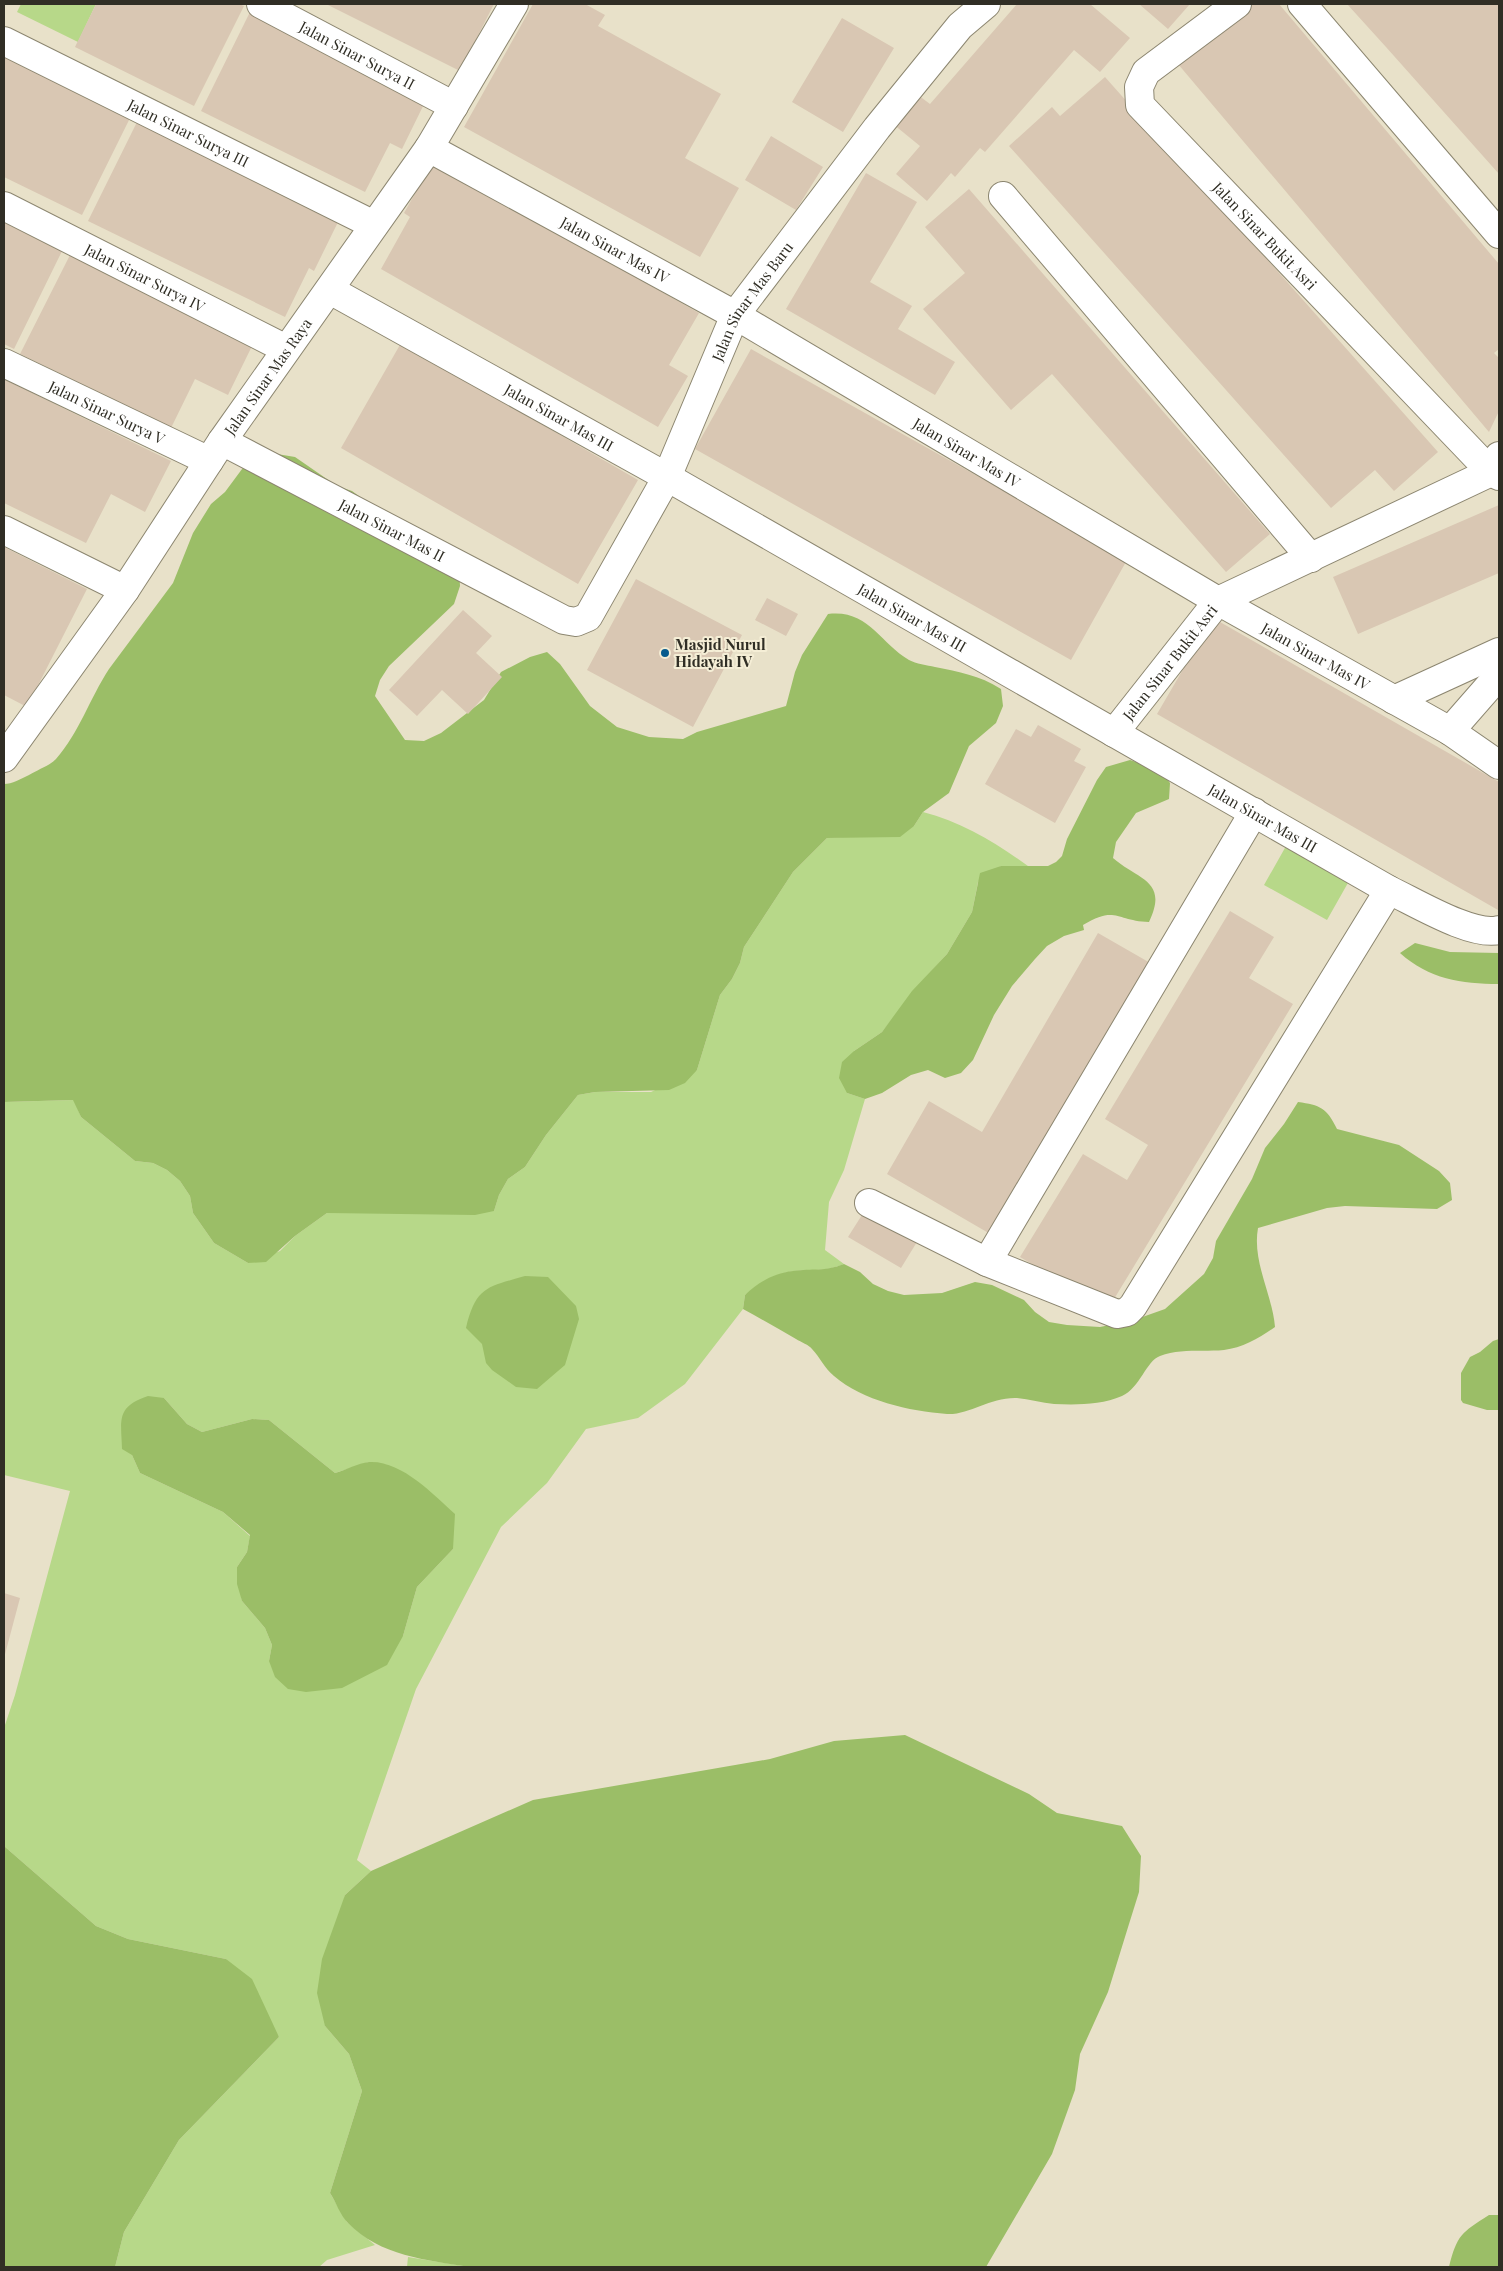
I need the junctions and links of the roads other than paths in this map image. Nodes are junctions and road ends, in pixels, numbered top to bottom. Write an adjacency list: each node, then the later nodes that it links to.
1 (262, 4): 7 (street, Jalan Sinar Surya II)
2 (514, 4): 7 (street, Jalan Sinar Mas Raya)
3 (986, 4): 14 (street, Jalan Sinar Mas Baru)
4 (1237, 4): 18 (street, Jalan Sinar Bukit Asri)
5 (1302, 4): 12 (street)
6 (4, 41): 11 (street, Jalan Sinar Surya III)
7 (454, 106): 8 (street, Jalan Sinar Mas Raya)
8 (429, 148): 11 (street, Jalan Sinar Mas Raya); 14 (street, Jalan Sinar Mas IV)
9 (1003, 196): 21 (street)
10 (4, 206): 15 (street, Jalan Sinar Surya IV)
11 (374, 225): 13 (street, Jalan Sinar Mas Raya)
12 (1499, 234)
13 (330, 290): 15 (street, Jalan Sinar Mas Raya); 19 (street, Jalan Sinar Mas III)
14 (735, 316): 19 (street, Jalan Sinar Mas Baru); 23 (street, Jalan Sinar Mas IV)
15 (286, 349): 17 (street, Jalan Sinar Mas Raya)
16 (4, 362): 17 (street, Jalan Sinar Surya V)
17 (215, 451): 22 (street, Jalan Sinar Mas Raya); 24 (street, Jalan Sinar Mas II)
18 (1497, 468): 21 (street, Jalan Sinar Bukit Asri)
19 (667, 476): 24 (street, Jalan Sinar Mas Baru); 29 (street, Jalan Sinar Mas III)
20 (4, 530): 22 (street)
21 (1312, 558): 23 (street, Jalan Sinar Bukit Asri)
22 (125, 590): 30 (street, Jalan Sinar Mas Raya)
23 (1218, 601): 27 (street, Jalan Sinar Mas IV); 29 (street, Jalan Sinar Bukit Asri)
24 (564, 620)
25 (1499, 652): 27 (street)
26 (1499, 675): 28 (street)
27 (1394, 700): 28 (street, Jalan Sinar Mas IV)
28 (1450, 731): 31 (street, Jalan Sinar Mas IV)
29 (1114, 733): 32 (street, Jalan Sinar Mas III)
30 (8, 752)
31 (1499, 766)
32 (1254, 812): 33 (street, Jalan Sinar Mas III); 36 (street)
33 (1389, 890): 34 (street, Jalan Sinar Mas III); 36 (street)
34 (1499, 930)
35 (869, 1203): 36 (street)
36 (987, 1262)

